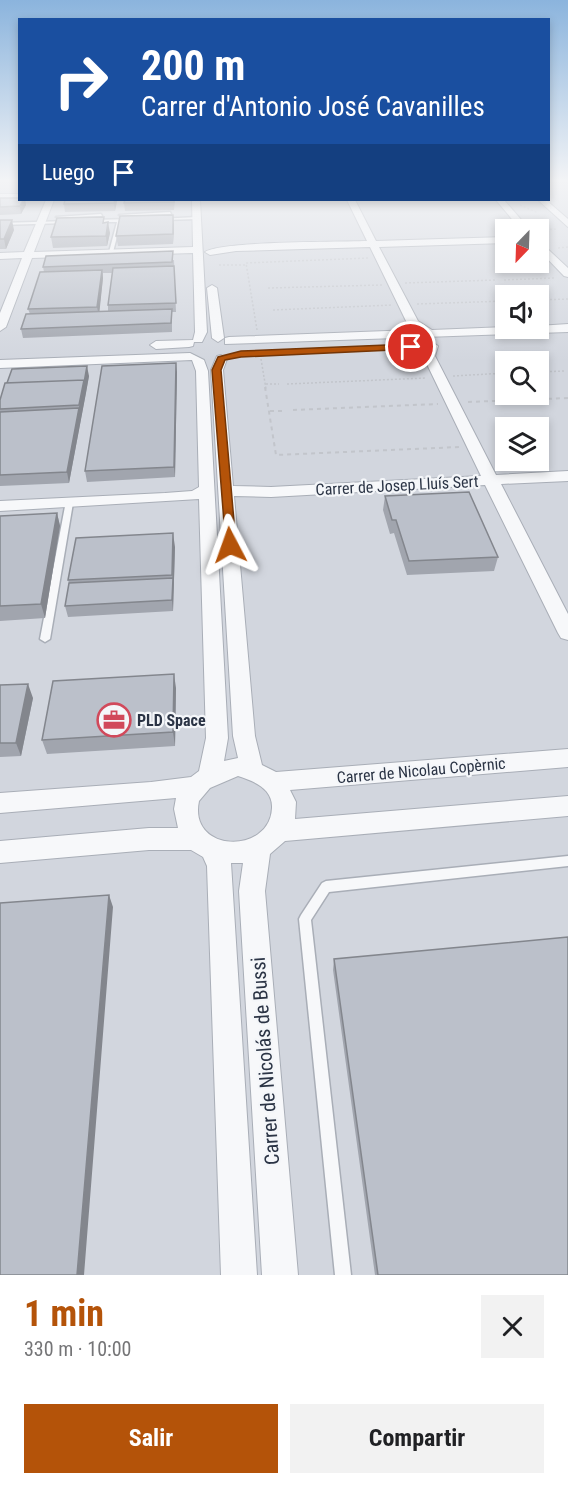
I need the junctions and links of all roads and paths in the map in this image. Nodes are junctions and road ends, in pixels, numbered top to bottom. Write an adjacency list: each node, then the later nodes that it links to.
1 (33, 242): 9 (street)
2 (114, 242): 8 (lane)
3 (198, 242): 7 (street)
4 (211, 242): 13 (street)
5 (456, 242): 6 (street)
6 (374, 244): 13 (street); 32 (street)
7 (198, 250): 8 (street); 34 (street)
8 (111, 252): 9 (street)
9 (27, 255): 10 (street); 28 (street)
10 (0, 256)
11 (549, 256): 15 (street)
12 (368, 258): 14 (path)
13 (213, 259): 14 (path)
14 (246, 265): 30 (path)
15 (566, 276): 17 (path)
16 (496, 280): 19 (path)
17 (504, 280)
18 (212, 282): 31 (street)
19 (401, 284)
20 (384, 285): 21 (path)
21 (268, 288)
22 (568, 299): 23 (path)
23 (549, 300)
24 (495, 301): 25 (path)
25 (412, 304)
26 (393, 305): 27 (path)
27 (273, 310)
28 (0, 327)
29 (568, 328): 32 (street)
30 (257, 335)
31 (223, 340): 32 (street); 34 (street); 40 (street)
32 (433, 340): 33 (street); 38 (street); 60 (street)
33 (568, 340)
34 (194, 341): 35 (street); 42 (street)
35 (142, 345)
36 (22, 350): 37 (street)
37 (0, 351)
38 (322, 351)
39 (288, 352): 41 (street)
40 (228, 356): 42 (street); 62 (street)
41 (264, 356): 49 (path)
42 (194, 358): 43 (street); 61 (street)
43 (0, 364)
44 (565, 371): 45 (path)
45 (549, 372)
46 (495, 374): 47 (path)
47 (450, 376)
48 (428, 378): 51 (path)
49 (266, 384): 50 (path); 56 (path)
50 (279, 384)
51 (287, 384)
52 (568, 398): 53 (path)
53 (464, 403)
54 (440, 404): 55 (path)
55 (293, 410)
56 (270, 411): 57 (path); 58 (path)
57 (284, 411)
58 (461, 447)
59 (568, 476): 60 (street, Carrer de Josep Lluís Sert)
60 (491, 480): 62 (street, Carrer de Josep Lluís Sert); 65 (street)
61 (207, 489): 63 (street); 69 (street)
62 (226, 491): 68 (street)
63 (69, 503): 64 (street); 66 (lane)
64 (0, 506)
65 (568, 633)
66 (45, 639)
67 (568, 758): 70 (street, Carrer de Nicolau Copèrnic)
68 (252, 769): 69 (street); 70 (street)
69 (203, 780): 71 (street); 74 (street)
70 (274, 782): 73 (street)
71 (0, 803)
72 (568, 806): 73 (street)
73 (268, 839): 74 (street); 78 (street, Carrer de Nicolás de Bussi)
74 (204, 844): 75 (street); 77 (street, Carrer de Nicolás de Bussi)
75 (0, 852)
76 (568, 861): 79 (lane)
77 (239, 1275)
78 (280, 1275)
79 (343, 1275)

